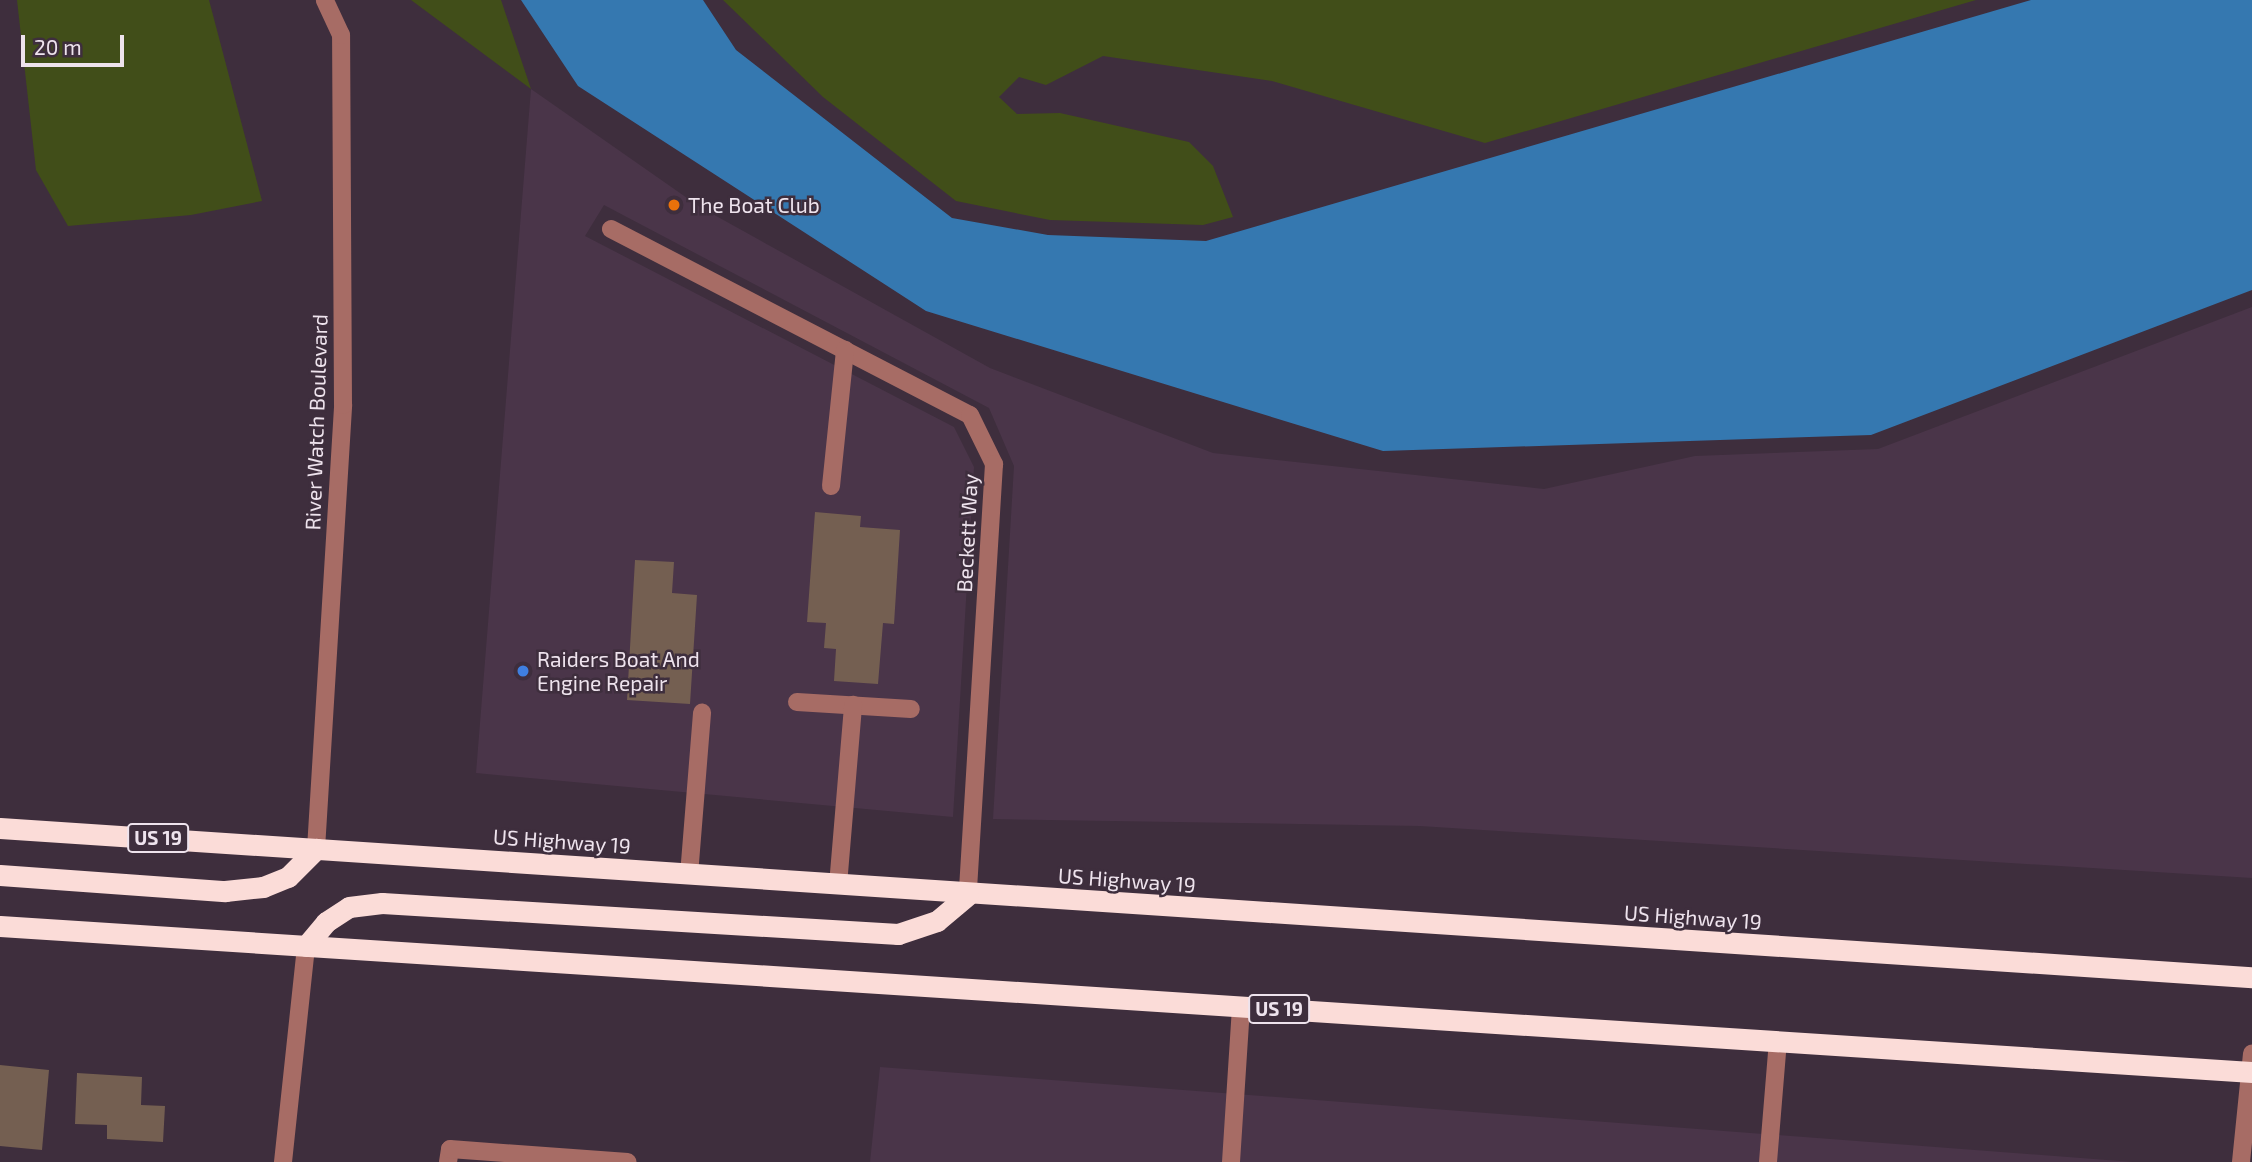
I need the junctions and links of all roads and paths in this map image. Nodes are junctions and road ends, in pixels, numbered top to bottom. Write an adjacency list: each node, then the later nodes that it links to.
1 (325, 0): 10 (street, River Watch Boulevard)
2 (611, 229): 3 (street, Beckett Way)
3 (845, 350): 4 (street); 14 (street, Beckett Way)
4 (831, 486)
5 (797, 702): 6 (street)
6 (853, 705): 7 (street); 13 (street)
7 (911, 709)
8 (702, 713): 12 (street)
9 (0, 828): 10 (highway, US Highway 19 / US 19)
10 (316, 849): 11 (highway); 12 (highway, US Highway 19 / US 19)
11 (0, 875)
12 (689, 875): 13 (highway, US Highway 19 / US 19)
13 (838, 885): 14 (highway, US Highway 19 / US 19)
14 (968, 895): 16 (highway); 17 (highway, US Highway 19 / US 19)
15 (0, 926): 16 (highway, US 19)
16 (306, 946): 18 (highway, US 19); 21 (street)
17 (2252, 977)
18 (1241, 1006): 19 (highway, US 19); 24 (street)
19 (1779, 1041): 20 (highway, US 19); 25 (street)
20 (2251, 1066): 26 (street)
21 (283, 1162)
22 (448, 1162): 23 (street)
23 (628, 1162)
24 (1231, 1162)
25 (1768, 1162)
26 (2241, 1162)

